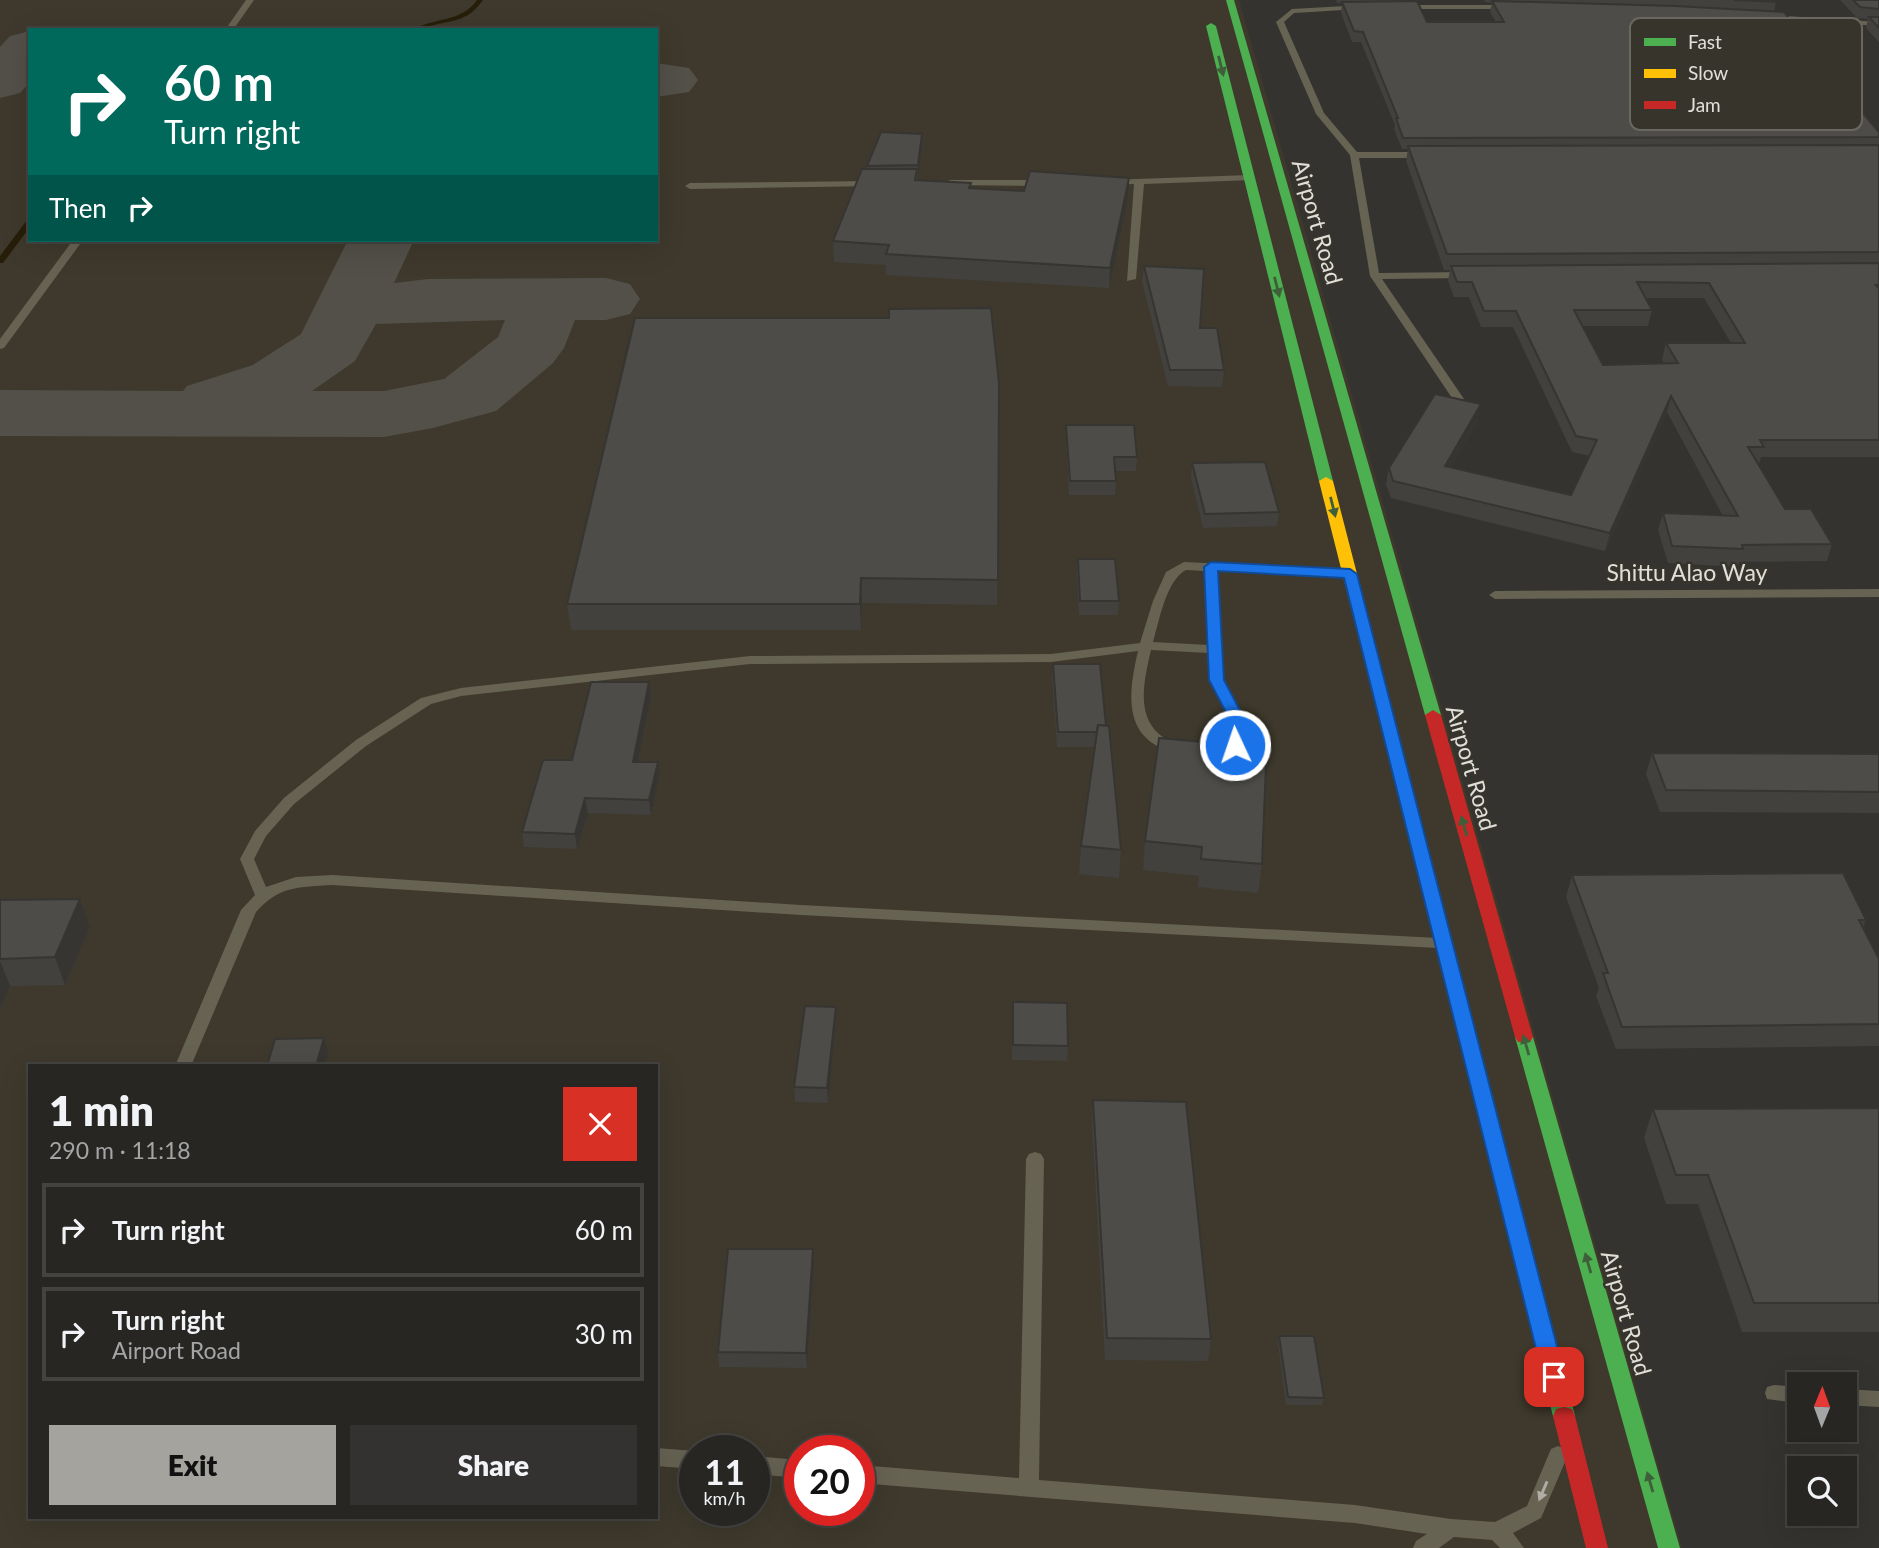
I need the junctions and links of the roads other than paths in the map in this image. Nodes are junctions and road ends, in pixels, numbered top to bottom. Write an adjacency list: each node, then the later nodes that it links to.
1 (250, 0): 9 (lane)
2 (1230, 0): 49 (main road, Airport Road, one-way to 2)
3 (1369, 7): 10 (lane)
4 (1395, 7): 5 (lane)
5 (1513, 7)
6 (1208, 13): 12 (main road, one-way to 12)
7 (1768, 17): 8 (lane)
8 (1784, 18)
9 (230, 28)
10 (1354, 155): 11 (lane); 21 (lane)
11 (1437, 155)
12 (1250, 178): 14 (lane); 26 (main road, one-way to 26)
13 (1099, 182): 14 (lane)
14 (1139, 182): 22 (lane)
15 (937, 183): 16 (lane)
16 (1058, 183)
17 (883, 184): 18 (lane)
18 (690, 186)
19 (77, 242): 23 (lane)
20 (1484, 275): 21 (lane)
21 (1375, 276): 24 (lane)
22 (1131, 279)
23 (0, 346)
24 (1458, 399)
25 (1211, 567): 26 (lane); 29 (lane); 30 (lane)
26 (1350, 574): 32 (main road)
27 (1879, 593): 28 (lane, Shittu Alao Way)
28 (1495, 595)
29 (1147, 646): 30 (lane); 30 (lane); 31 (lane)
30 (1215, 649)
31 (262, 894): 32 (lane); 33 (lane)
32 (1444, 943): 39 (main road)
33 (184, 1064)
34 (1035, 1159): 43 (lane)
35 (1774, 1393): 36 (lane)
36 (1787, 1394)
37 (1857, 1398): 38 (lane)
38 (1879, 1399)
39 (1568, 1431): 45 (lane, one-way to 45); 48 (main road)
40 (658, 1457): 41 (lane)
41 (679, 1459)
42 (875, 1475): 43 (lane)
43 (1029, 1488): 44 (lane)
44 (1451, 1528): 45 (lane); 46 (lane)
45 (1497, 1531): 47 (lane)
46 (1423, 1548)
47 (1514, 1548)
48 (1597, 1548)
49 (1669, 1548)

